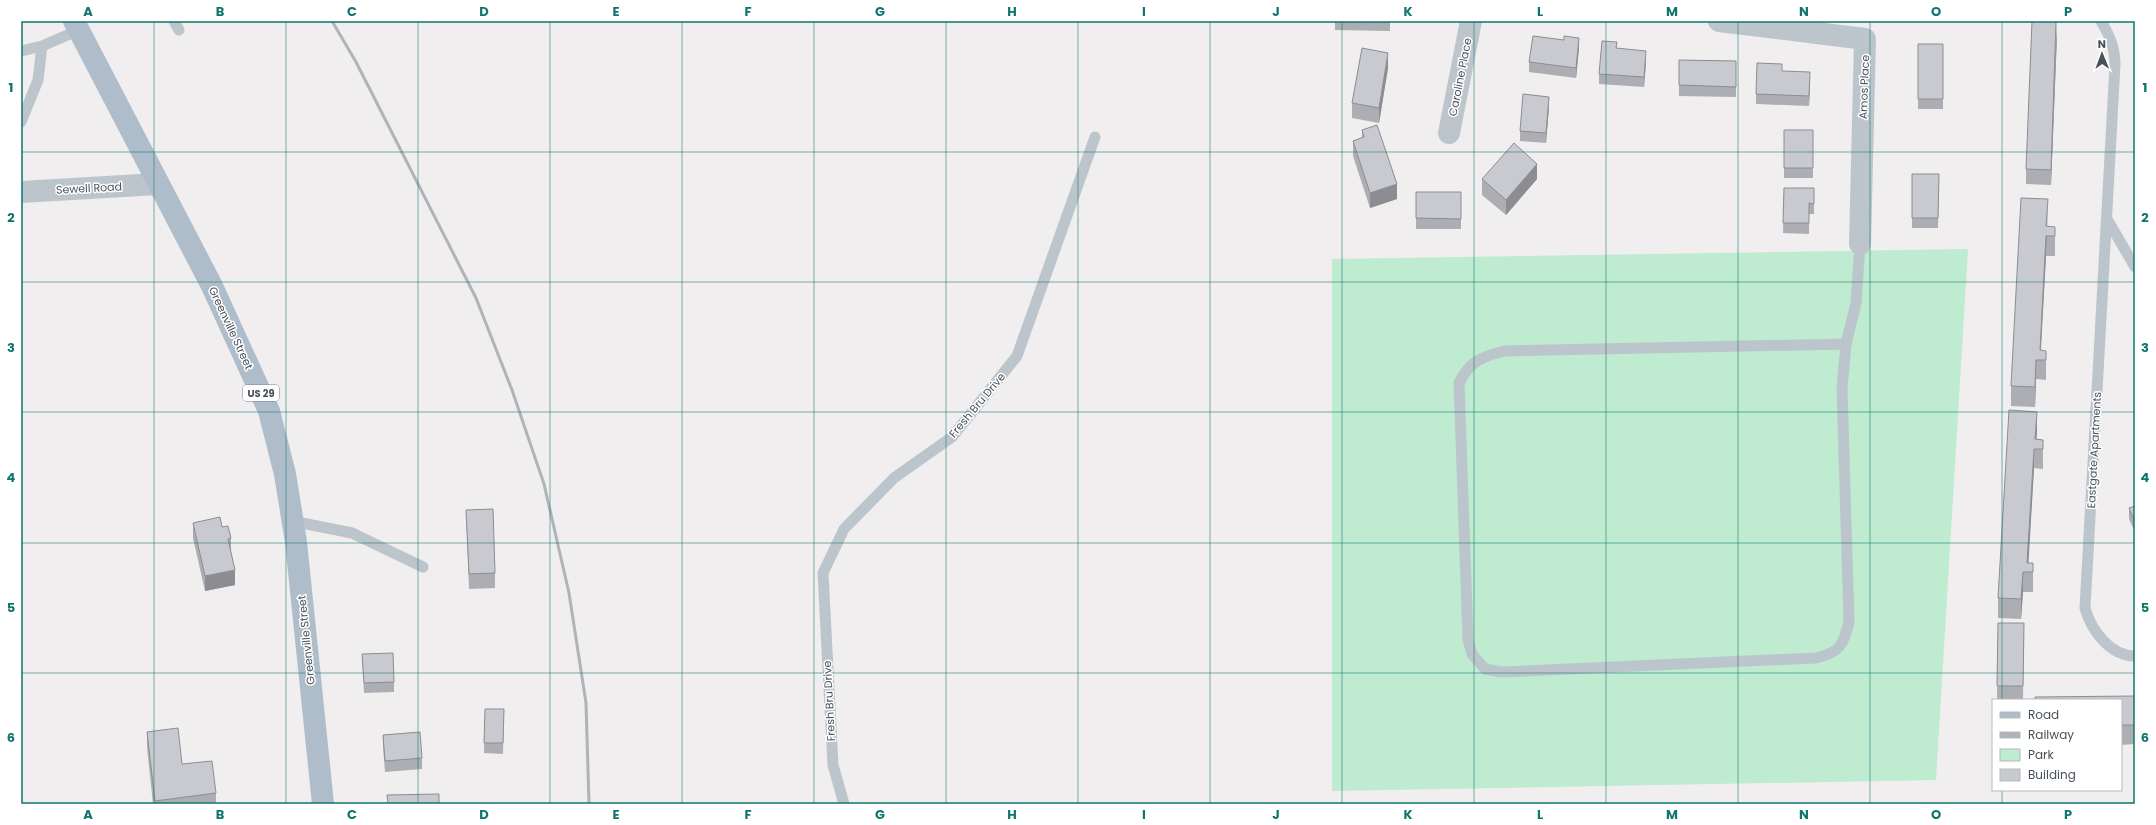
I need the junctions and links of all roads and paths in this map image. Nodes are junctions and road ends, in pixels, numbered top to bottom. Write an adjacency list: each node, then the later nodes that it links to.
1 (1471, 21): 9 (street, Caroline Place)
2 (1719, 21): 4 (street)
3 (2101, 21): 13 (lane, Eastgate Apartments)
4 (1760, 23): 14 (street, Amos Place)
5 (77, 25): 6 (lane); 11 (main road, Greenville Street / US 29)
6 (42, 46): 7 (lane); 8 (lane)
7 (21, 51)
8 (21, 122)
9 (1449, 133)
10 (1095, 137): 21 (lane, Fresh Bru Drive)
11 (158, 184): 12 (street, Sewell Road); 17 (main road, Greenville Street / US 29)
12 (21, 192)
13 (2107, 218): 15 (lane); 19 (lane, Eastgate Apartments)
14 (1860, 244): 16 (lane)
15 (2135, 267)
16 (1846, 344): 16 (lane)
17 (292, 520): 18 (lane); 20 (main road, Greenville Street / US 29)
18 (424, 567)
19 (2135, 656)
20 (323, 804)
21 (844, 804)

